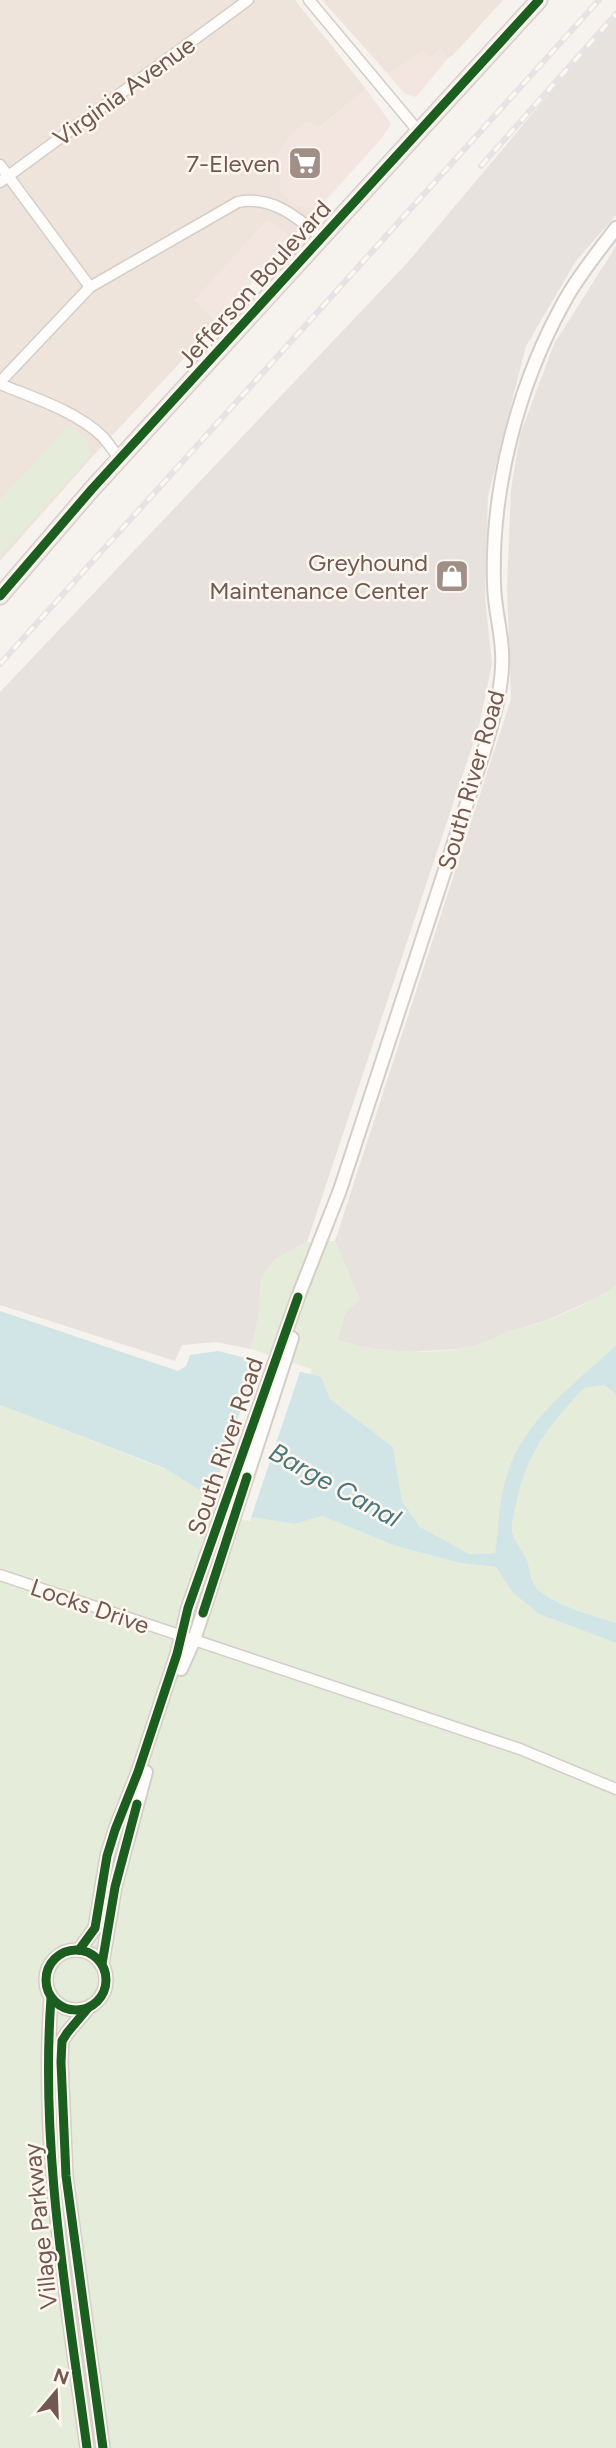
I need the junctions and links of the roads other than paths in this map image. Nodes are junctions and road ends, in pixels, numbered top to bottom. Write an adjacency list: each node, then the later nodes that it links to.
1 (248, 0): 6 (street, Virginia Avenue)
2 (309, 0): 4 (street)
3 (539, 0): 4 (main road, Jefferson Boulevard)
4 (419, 132): 8 (main road, Jefferson Boulevard)
5 (0, 165): 6 (street)
6 (4, 179): 9 (street)
7 (616, 228): 13 (street, South River Road)
8 (322, 238): 9 (street); 11 (main road, Jefferson Boulevard)
9 (90, 287): 10 (street)
10 (0, 383): 11 (street)
11 (120, 459): 12 (main road, Jefferson Boulevard)
12 (0, 596)
13 (301, 1298): 15 (street, South River Road); 15 (street, South River Road)
14 (0, 1575): 15 (street, Locks Drive)
15 (187, 1638): 16 (street); 17 (street); 18 (street)
16 (616, 1789)
17 (79, 1950): 18 (street); 19 (street)
18 (102, 1964): 20 (street)
19 (51, 1998): 20 (street); 21 (street, Village Parkway)
20 (88, 2008): 22 (street, Village Parkway)
21 (87, 2448)
22 (103, 2448)

